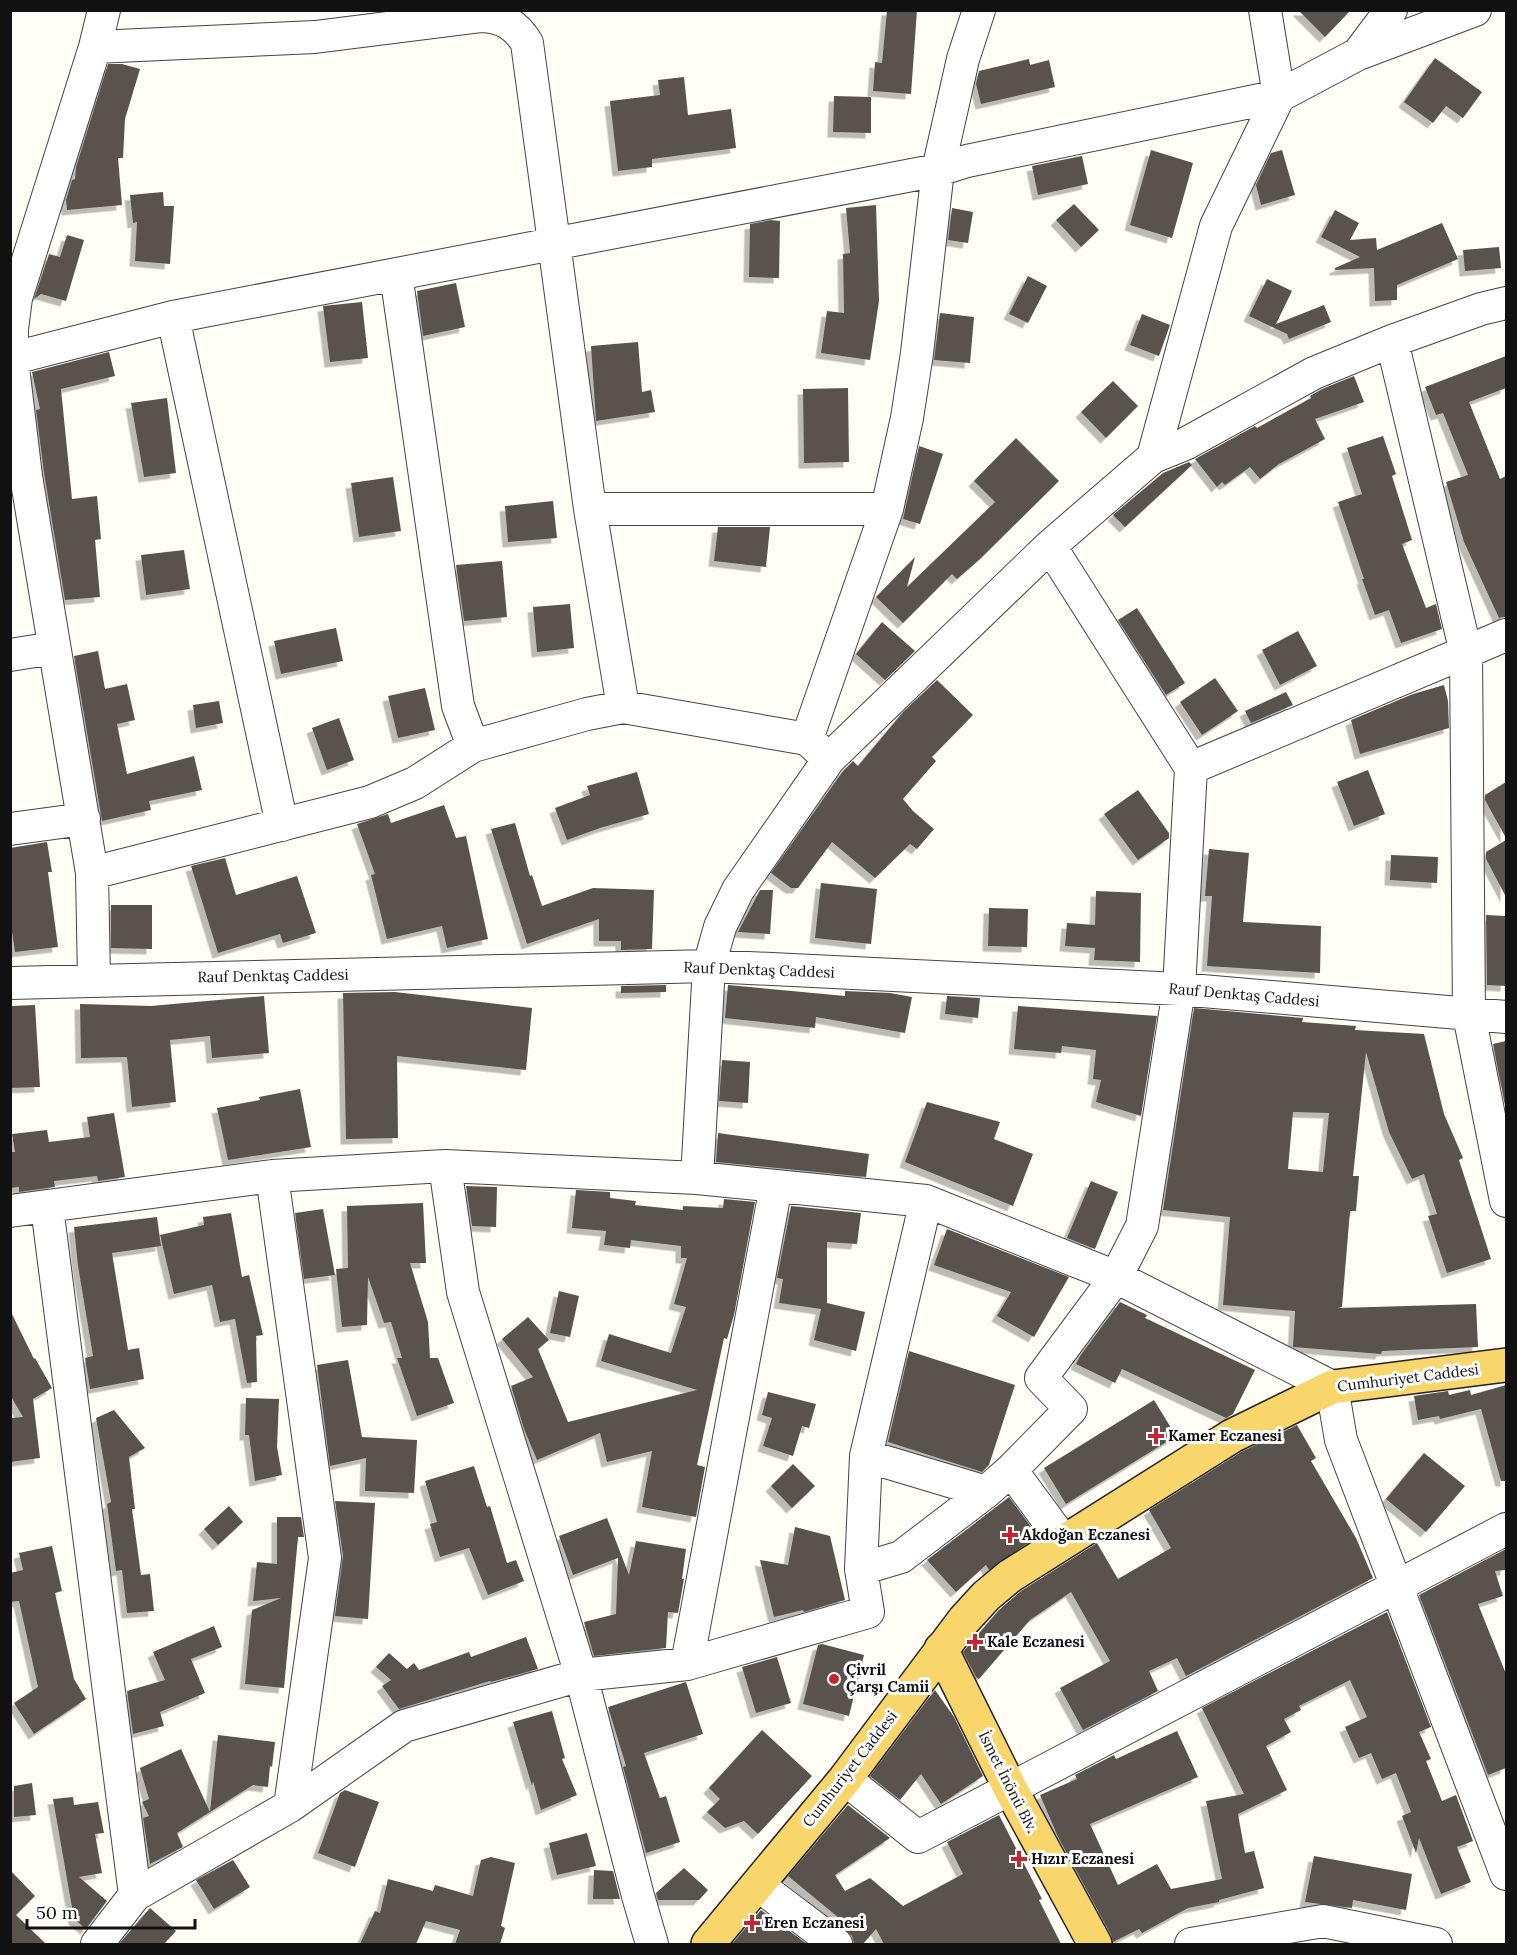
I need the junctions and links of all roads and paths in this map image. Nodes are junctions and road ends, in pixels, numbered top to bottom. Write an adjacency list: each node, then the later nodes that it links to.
1 (104, 10): 7 (street)
2 (979, 10): 10 (street)
3 (1265, 10): 9 (street)
4 (1391, 10): 8 (street)
5 (1475, 10): 8 (street)
6 (321, 24): 7 (street); 11 (street)
7 (95, 47): 16 (street)
8 (1358, 54): 9 (street)
9 (1279, 96): 10 (street); 17 (street)
10 (938, 170): 11 (street); 19 (street)
11 (554, 243): 12 (street); 18 (street)
12 (396, 274): 14 (street); 26 (street)
13 (1506, 303): 15 (street)
14 (173, 317): 16 (street); 30 (street)
15 (1392, 341): 17 (street); 23 (street)
16 (11, 359): 22 (street)
17 (1153, 457): 20 (street)
18 (591, 509): 19 (street); 25 (street)
19 (887, 509): 27 (street)
20 (1050, 546): 27 (street); 28 (street)
21 (1506, 635): 23 (street)
22 (54, 648): 24 (street); 29 (street)
23 (1466, 653): 28 (street); 37 (street)
24 (10, 655)
25 (623, 707): 26 (street); 27 (street)
26 (473, 746): 30 (street)
27 (818, 749): 33 (street)
28 (1191, 768): 36 (street)
29 (84, 819): 31 (street); 32 (street)
30 (282, 825): 32 (street)
31 (10, 829)
32 (92, 873): 34 (street)
33 (709, 966): 34 (street, Rauf Denktaş Caddesi); 36 (street, Rauf Denktaş Caddesi); 41 (street)
34 (94, 980): 35 (street, Rauf Denktaş Caddesi)
35 (10, 982)
36 (1179, 989): 37 (street, Rauf Denktaş Caddesi); 47 (street)
37 (1469, 1015): 38 (street, Rauf Denktaş Caddesi); 44 (street)
38 (1506, 1017)
39 (445, 1166): 40 (street); 41 (street); 59 (street)
40 (272, 1176): 45 (street); 62 (street)
41 (697, 1178): 42 (street)
42 (776, 1186): 43 (street); 58 (street)
43 (926, 1201): 47 (street); 50 (street)
44 (1506, 1201)
45 (47, 1207): 46 (street); 65 (street)
46 (10, 1210)
47 (1116, 1277): 49 (street); 51 (street)
48 (1506, 1365): 49 (main road, Cumhuriyet Caddesi)
49 (1332, 1387): 54 (main road, Cumhuriyet Caddesi); 56 (street)
50 (866, 1456): 52 (street); 55 (street)
51 (1011, 1470): 52 (street); 54 (street)
52 (986, 1492): 55 (street)
53 (1506, 1529): 56 (street)
54 (1064, 1542): 57 (main road, Cumhuriyet Caddesi)
55 (861, 1569): 58 (street)
56 (1395, 1587): 61 (street); 63 (street)
57 (941, 1649): 60 (main road, Cumhuriyet Caddesi); 61 (main road, İsmet İnönü Blv.)
58 (687, 1664): 59 (street)
59 (581, 1675): 62 (street); 68 (street)
60 (845, 1779): 61 (street); 64 (main road, Cumhuriyet Caddesi)
61 (1010, 1788): 71 (main road, İsmet İnönü Blv.)
62 (290, 1806): 65 (street)
63 (1506, 1874)
64 (758, 1885): 69 (main road, Cumhuriyet Caddesi); 70 (street)
65 (135, 1895): 67 (street)
66 (1293, 1936): 72 (street); 73 (street)
67 (99, 1944)
68 (652, 1944)
69 (708, 1944)
70 (836, 1944)
71 (1095, 1944)
72 (1191, 1944)
73 (1436, 1944)

